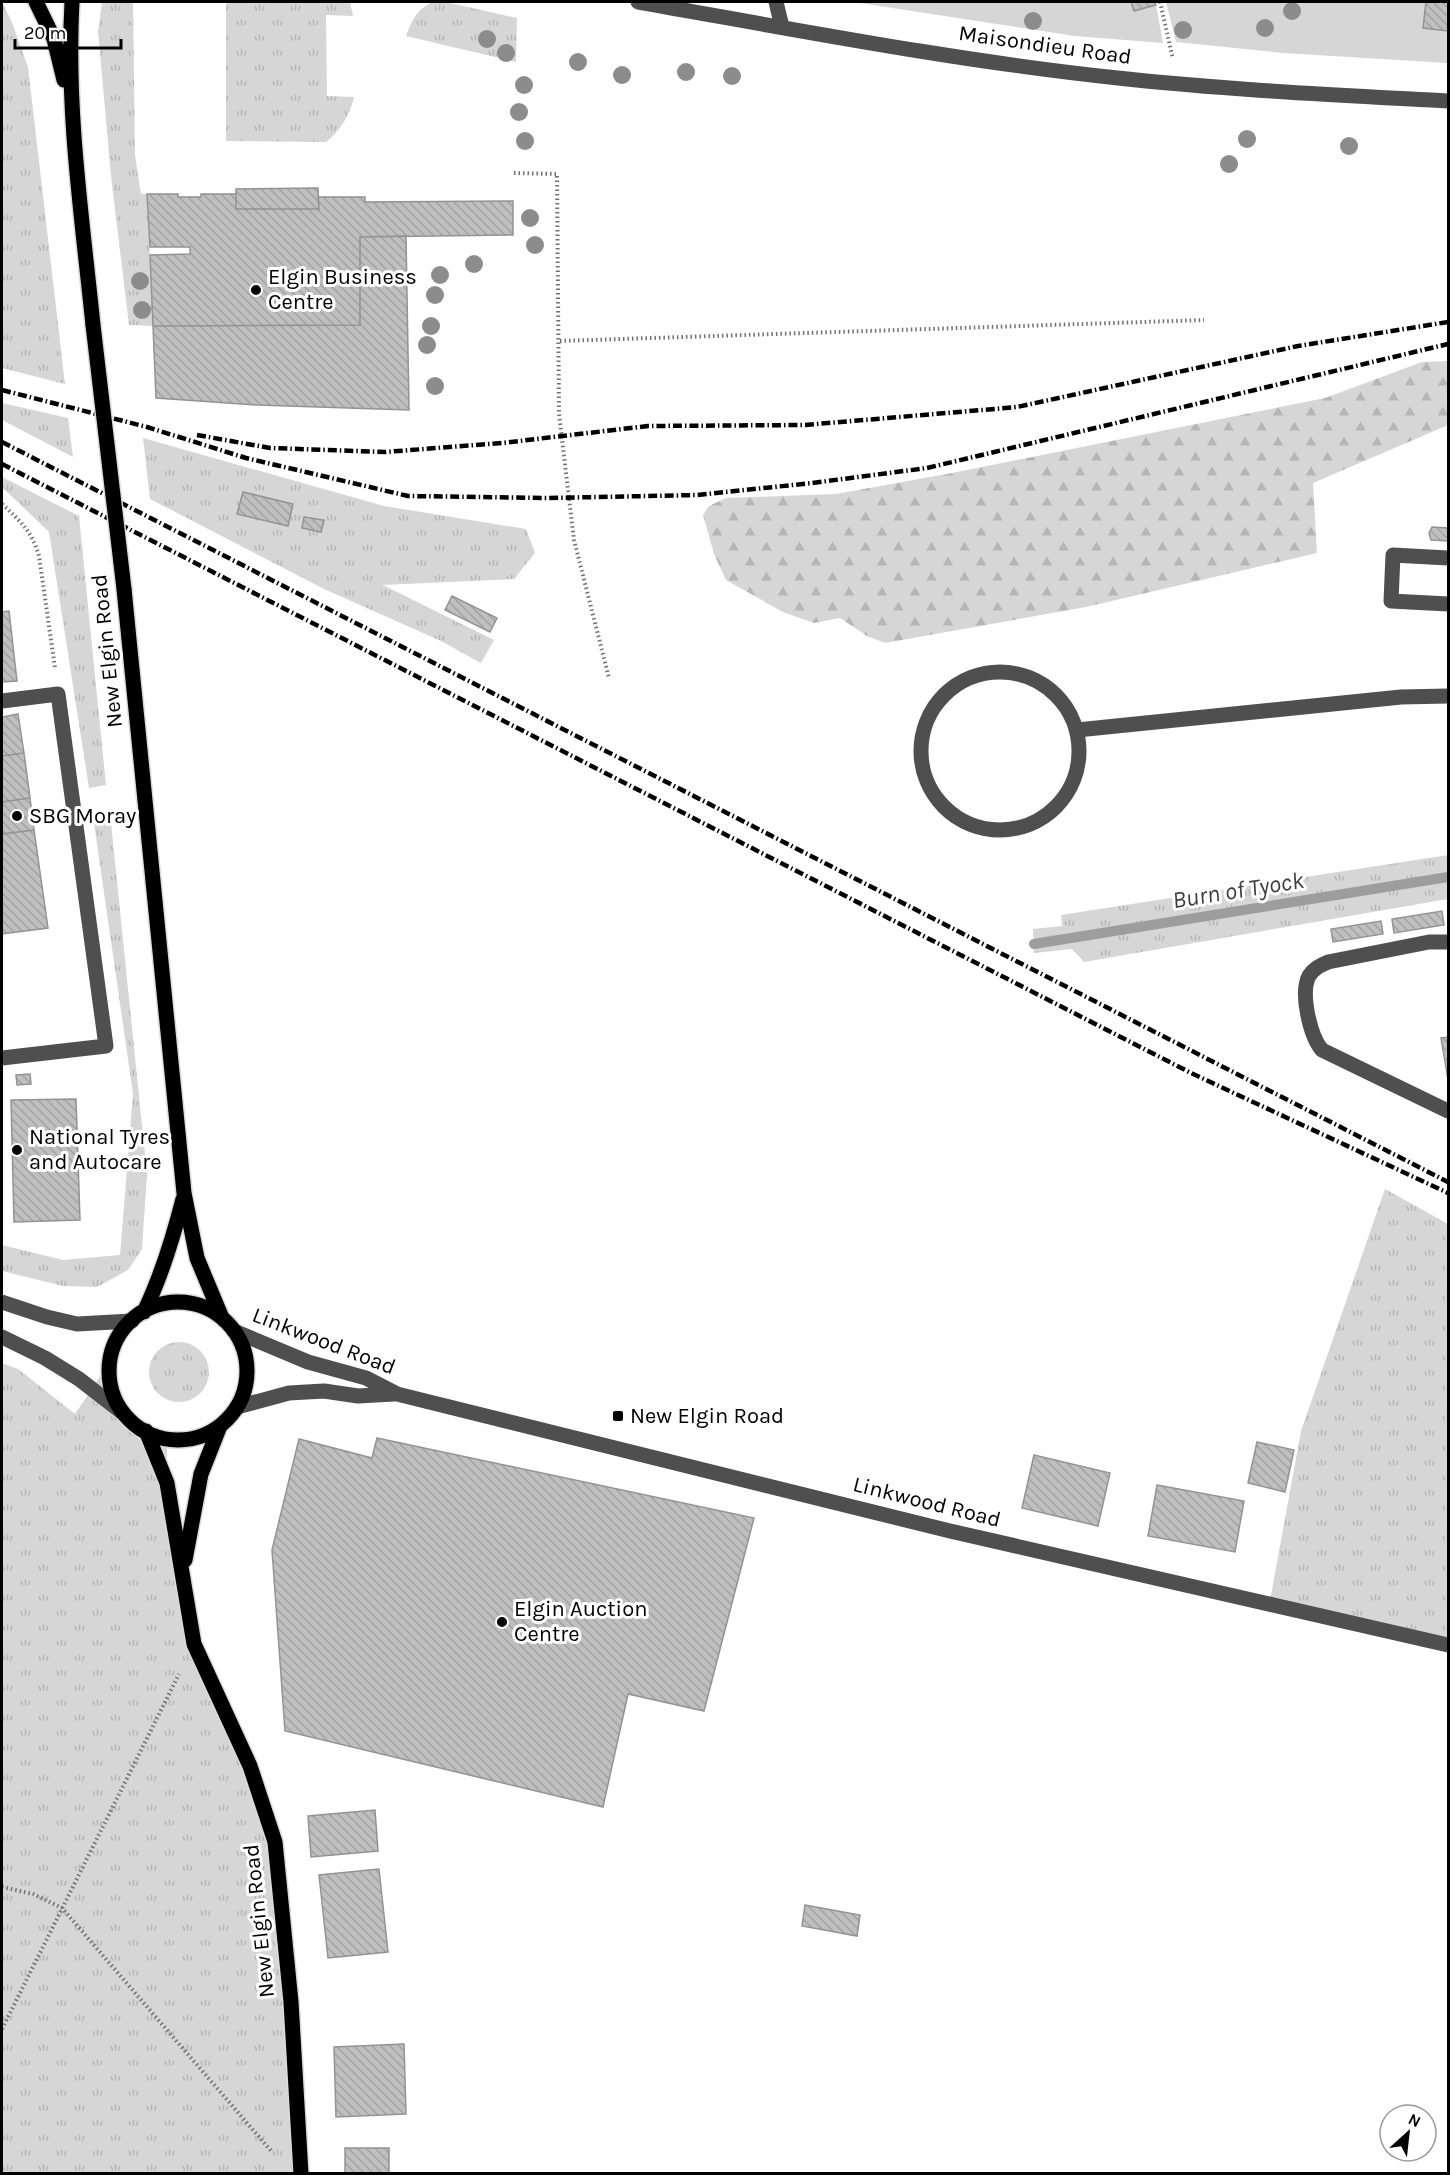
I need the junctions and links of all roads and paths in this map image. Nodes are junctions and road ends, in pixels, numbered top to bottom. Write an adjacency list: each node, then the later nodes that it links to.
1 (36, 2): 9 (main road, New Elgin Road)
2 (72, 2): 9 (main road, New Elgin Road)
3 (638, 2): 6 (street, Maisondieu Road)
4 (776, 2): 6 (street)
5 (1160, 2): 7 (path)
6 (782, 27): 7 (street, Maisondieu Road)
7 (1178, 84): 8 (street, Maisondieu Road)
8 (1449, 101)
9 (71, 106): 24 (main road, New Elgin Road, bridge)
10 (514, 173): 12 (path)
11 (1204, 320): 12 (path)
12 (560, 341): 16 (path)
13 (2, 504): 17 (path)
14 (1449, 558): 15 (street)
15 (1449, 604)
16 (609, 678)
17 (58, 694): 19 (street); 22 (street)
18 (1449, 696): 20 (street)
19 (2, 701)
20 (1077, 730): 20 (street)
21 (1449, 942): 23 (street)
22 (2, 1058)
23 (1449, 1111)
24 (184, 1193): 26 (main road, New Elgin Road); 27 (main road, New Elgin Road)
25 (2, 1302): 26 (street)
26 (138, 1316): 27 (main road); 32 (main road)
27 (222, 1318): 28 (main road)
28 (234, 1331): 30 (street, Linkwood Road); 31 (main road)
29 (2, 1337): 32 (street)
30 (397, 1394): 31 (street, Linkwood Road); 37 (street, Linkwood Road)
31 (237, 1407): 33 (main road)
32 (123, 1413): 34 (main road)
33 (220, 1426): 34 (main road); 35 (main road, New Elgin Road)
34 (146, 1431): 35 (main road, New Elgin Road)
35 (182, 1571): 36 (main road, New Elgin Road)
36 (194, 1644): 39 (path); 42 (main road, New Elgin Road)
37 (1449, 1645)
38 (2, 1887): 39 (path)
39 (62, 1908): 40 (path); 41 (path)
40 (2, 2029)
41 (276, 2156)
42 (301, 2174)

